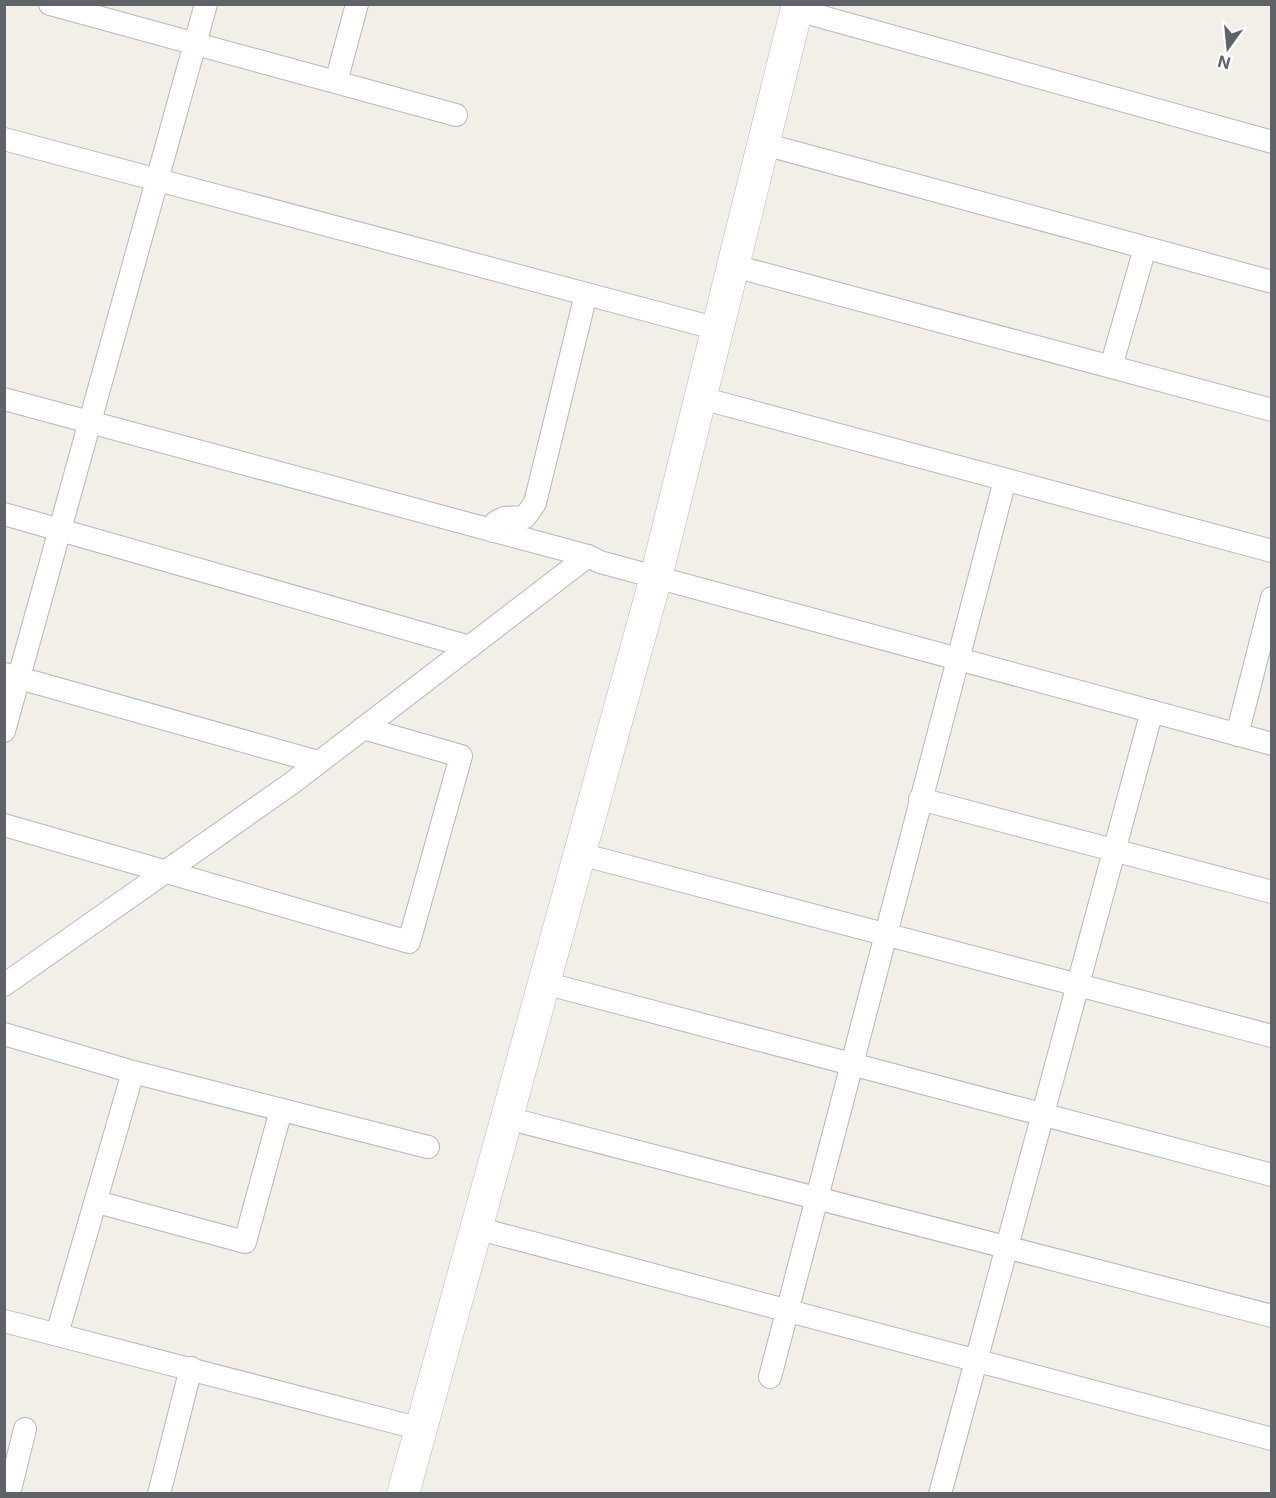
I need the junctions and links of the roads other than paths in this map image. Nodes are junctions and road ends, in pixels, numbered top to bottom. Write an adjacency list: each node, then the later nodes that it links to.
1 (50, 4): 5 (street)
2 (206, 4): 5 (street)
3 (357, 4): 6 (street)
4 (798, 7): 9 (street); 10 (main road)
5 (196, 42): 6 (street); 11 (street)
6 (336, 82): 7 (street)
7 (456, 116)
8 (4, 139): 11 (street)
9 (1272, 142)
10 (764, 144): 12 (street); 13 (main road)
11 (158, 180): 15 (street); 21 (street)
12 (1145, 248): 14 (street); 17 (street)
13 (734, 266): 16 (main road); 17 (street)
14 (1272, 282)
15 (586, 294): 16 (street); 25 (street)
16 (718, 329): 18 (main road)
17 (1111, 368): 20 (street)
18 (701, 398): 22 (street); 28 (main road)
19 (4, 399): 21 (street)
20 (1272, 410)
21 (92, 423): 24 (street); 25 (street)
22 (1005, 480): 26 (street); 31 (street)
23 (4, 514): 24 (street)
24 (62, 530): 30 (street); 32 (street)
25 (493, 531): 27 (street)
26 (1272, 551)
27 (594, 559): 28 (street); 30 (street)
28 (649, 575): 31 (street); 42 (main road)
29 (1272, 598): 36 (street)
30 (470, 647): 34 (street)
31 (957, 658): 33 (street); 39 (street)
32 (12, 676): 35 (street); 38 (street)
33 (1152, 711): 36 (street); 41 (street)
34 (363, 728): 38 (street); 43 (street)
35 (4, 732)
36 (1237, 735): 37 (street)
37 (1272, 744)
38 (318, 762): 43 (street)
39 (920, 799): 41 (street); 45 (street)
40 (4, 825): 43 (street)
41 (1114, 850): 44 (street); 48 (street)
42 (580, 854): 45 (street); 46 (main road)
43 (165, 872): 47 (street)
44 (1272, 892)
45 (885, 934): 48 (street); 51 (street)
46 (544, 983): 51 (street); 55 (main road)
47 (4, 985)
48 (1078, 985): 50 (street); 54 (street)
49 (4, 1034): 52 (street)
50 (1272, 1036)
51 (851, 1064): 54 (street); 58 (street)
52 (133, 1072): 53 (street); 59 (street)
53 (281, 1110): 56 (street); 59 (street)
54 (1043, 1114): 57 (street); 61 (street)
55 (507, 1118): 58 (street); 60 (main road)
56 (428, 1147)
57 (1272, 1175)
58 (817, 1197): 61 (street); 62 (street)
59 (97, 1202): 65 (street)
60 (476, 1228): 62 (street); 70 (main road)
61 (1007, 1245): 63 (street); 66 (street)
62 (787, 1310): 66 (street); 68 (street)
63 (1272, 1316)
64 (4, 1321): 65 (street)
65 (57, 1334): 67 (street)
66 (976, 1360): 71 (street); 72 (street)
67 (191, 1368): 70 (street); 74 (street)
68 (770, 1377)
69 (25, 1429): 73 (street)
70 (421, 1429): 75 (main road)
71 (1272, 1439)
72 (941, 1493)
73 (9, 1494)
74 (159, 1494)
75 (403, 1494)

